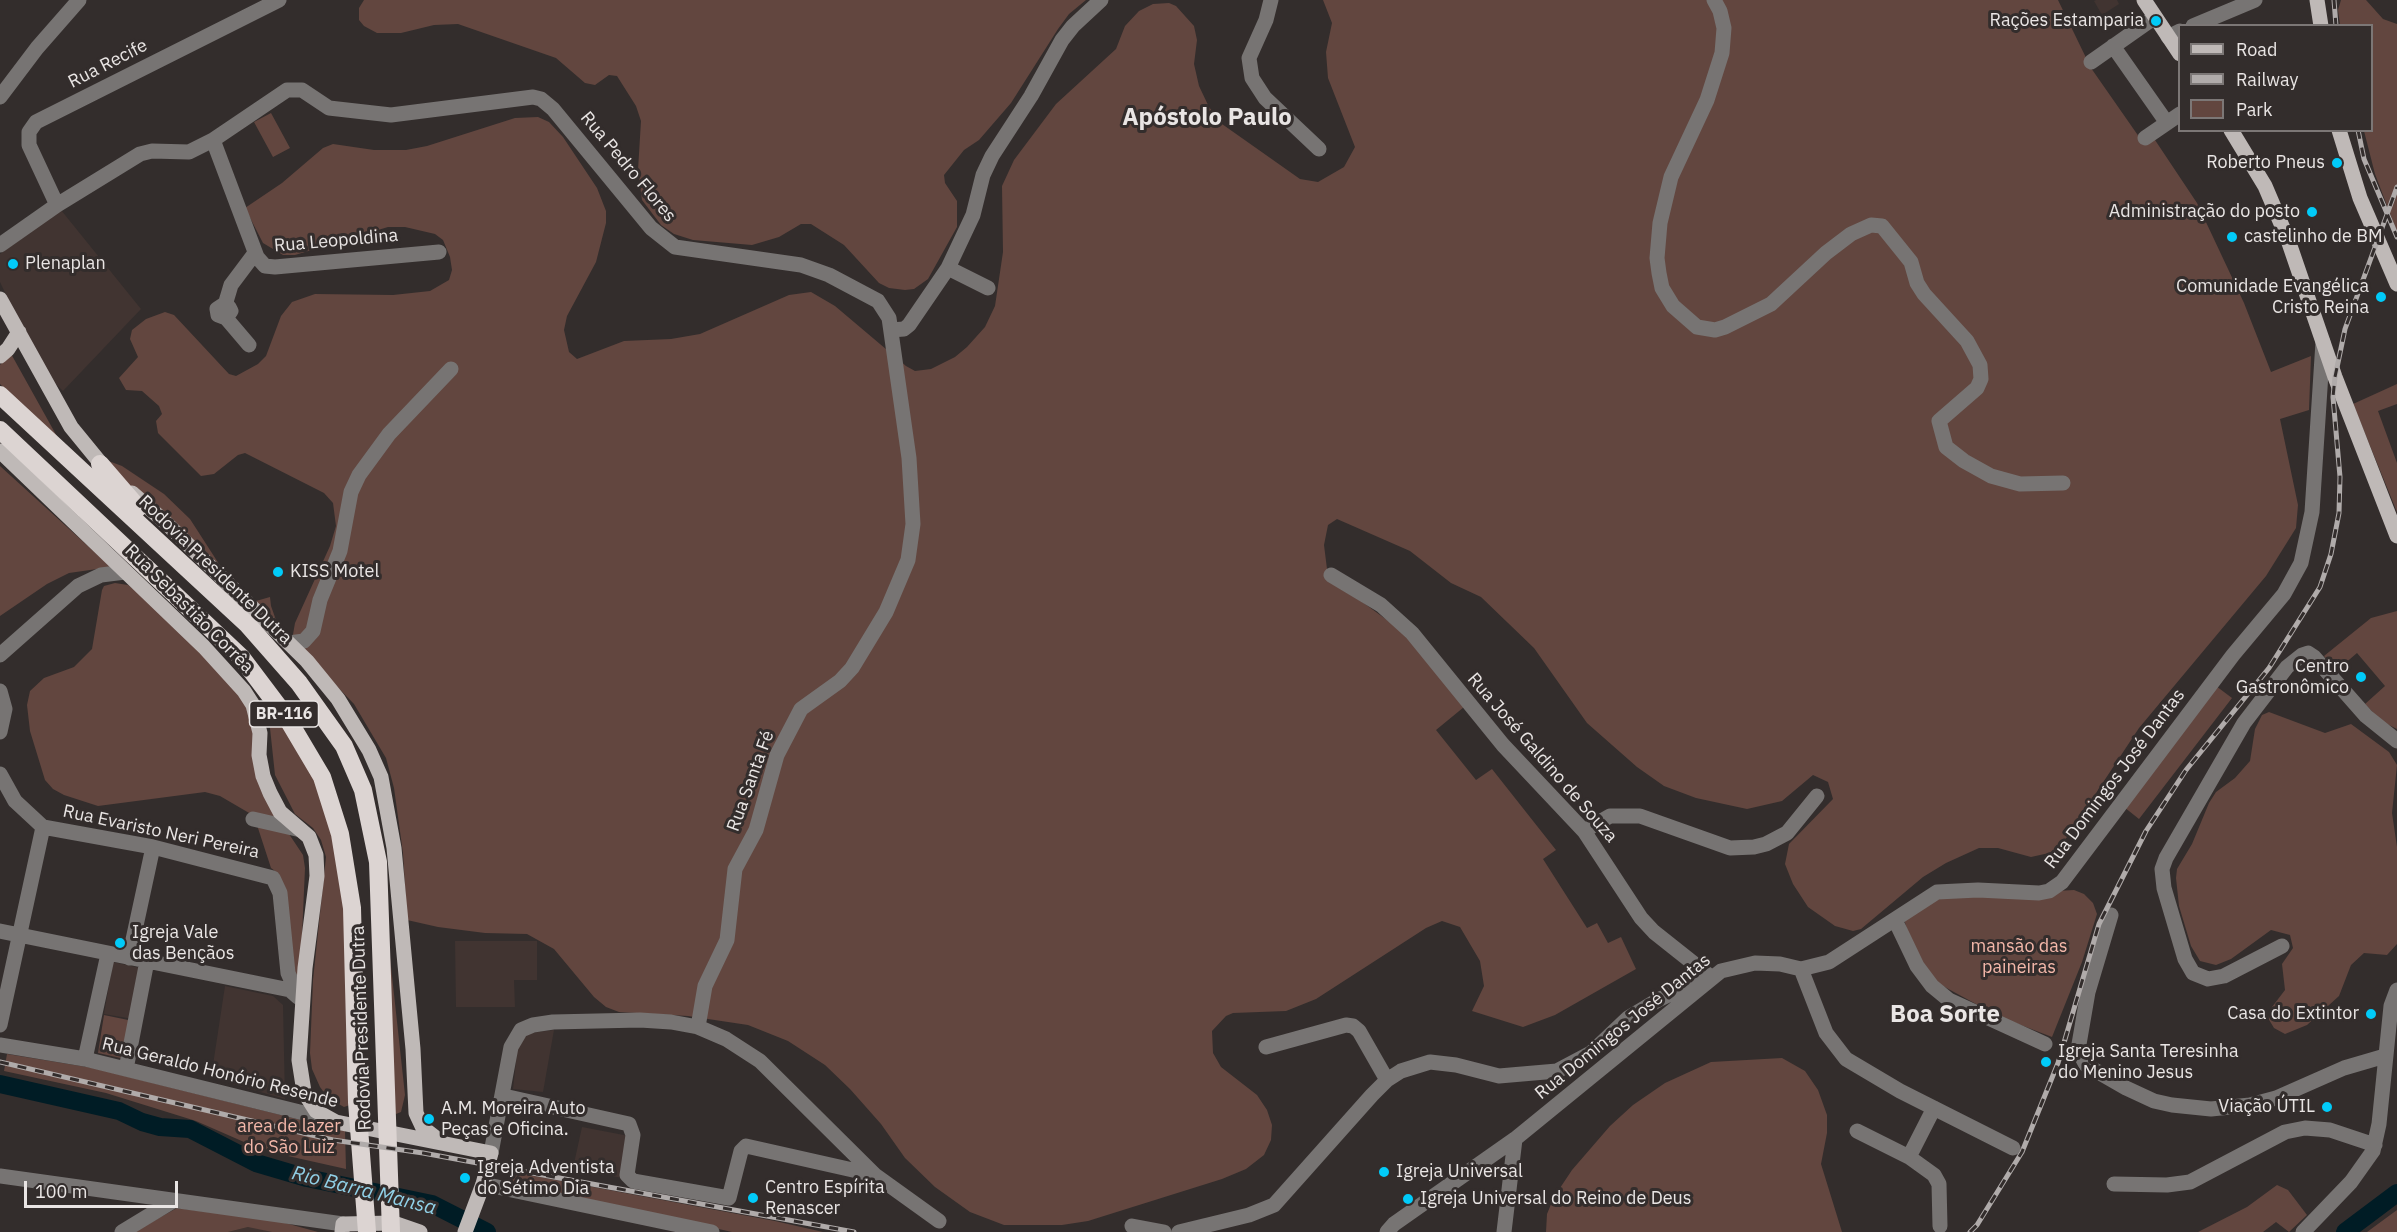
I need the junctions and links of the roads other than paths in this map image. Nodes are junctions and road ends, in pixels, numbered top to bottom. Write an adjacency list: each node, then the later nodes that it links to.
1 (79, 0): 15 (street)
2 (279, 0): 22 (street, Rua Recife)
3 (1101, 0): 26 (street)
4 (1271, 0): 21 (street)
5 (1714, 0): 40 (street)
6 (2144, 0): 9 (main road)
7 (2255, 0): 10 (street)
8 (2317, 0): 11 (main road)
9 (2155, 17): 12 (main road); 13 (street)
10 (2198, 24)
11 (2321, 24)
12 (2174, 34)
13 (2113, 46): 14 (street); 16 (street)
14 (2091, 62)
15 (2, 97)
16 (2173, 118): 19 (street)
17 (2232, 132): 32 (main road)
18 (2340, 132): 27 (main road)
19 (2145, 138)
20 (213, 140): 22 (street, Rua Pedro Flores); 25 (street, Rua Leopoldina); 30 (street, Rua Pedro Flores)
21 (1319, 149)
22 (57, 205): 23 (street, Rua Pedro Flores)
23 (0, 245)
24 (439, 252): 25 (street, Rua Leopoldina)
25 (255, 253): 33 (street)
26 (948, 268): 28 (street); 30 (street)
27 (2397, 284)
28 (988, 288)
29 (0, 298): 31 (main road)
30 (891, 330): 71 (street, Rua Santa Fé)
31 (19, 332): 34 (main road); 39 (main road)
32 (2323, 339): 41 (main road); 59 (street, Rua Domingos José Dantas)
33 (249, 345)
34 (0, 356)
35 (451, 369): 46 (street)
36 (0, 395): 45 (highway, Rodovia Presidente Dutra / BR-116)
37 (0, 430): 42 (highway, Rodovia Presidente Dutra / BR-116)
38 (0, 449): 42 (highway); 43 (main road, Rua Sebastião Corrêa)
39 (100, 464): 45 (highway); 46 (main road)
40 (2063, 483)
41 (2397, 536)
42 (121, 544): 103 (highway, Rodovia Presidente Dutra / BR-116)
43 (125, 572): 47 (street); 55 (main road, Rua Sebastião Corrêa)
44 (1331, 575): 56 (street, Rua José Galdino de Souza)
45 (248, 625): 104 (highway, Rodovia Presidente Dutra / BR-116)
46 (289, 643): 80 (main road)
47 (0, 656)
48 (0, 691): 49 (street)
49 (0, 732)
50 (2397, 741): 62 (street)
51 (0, 774): 54 (street, Rua Evaristo Neri Pereira)
52 (1817, 796): 56 (street)
53 (254, 819): 55 (street)
54 (43, 827): 57 (street, Rua Evaristo Neri Pereira); 61 (street)
55 (301, 830): 69 (main road, Rua Sebastião Corrêa)
56 (1584, 831): 67 (street, Rua José Galdino de Souza)
57 (153, 848): 64 (street); 69 (street, Rua Evaristo Neri Pereira)
58 (2111, 915): 75 (street)
59 (1895, 920): 66 (street, Rua Domingos José Dantas); 72 (street)
60 (0, 931): 61 (street)
61 (20, 935): 63 (street); 70 (street)
62 (2282, 946)
63 (108, 954): 64 (street); 76 (street)
64 (129, 958): 65 (street)
65 (147, 961): 69 (street); 77 (street)
66 (1801, 969): 67 (street, Rua Domingos José Dantas); 81 (street)
67 (1709, 980): 78 (street); 85 (street, Rua Domingos José Dantas)
68 (2397, 990): 75 (street)
69 (301, 1001): 82 (main road, Rua Sebastião Corrêa)
70 (0, 1025)
71 (698, 1027): 79 (street); 90 (street)
72 (2045, 1044)
73 (0, 1045): 76 (street, Rua Geraldo Honório Resende)
74 (1266, 1047): 78 (street)
75 (2385, 1056): 87 (street)
76 (85, 1059): 77 (street, Rua Geraldo Honório Resende)
77 (126, 1069): 82 (street, Rua Geraldo Honório Resende)
78 (1387, 1080): 109 (street)
79 (504, 1096): 89 (street); 92 (street)
80 (416, 1098): 83 (main road); 86 (main road)
81 (1934, 1108): 88 (street); 91 (street)
82 (328, 1119): 83 (main road, Rua Geraldo Honório Resende)
83 (393, 1131): 86 (main road, Rua Geraldo Honório Resende)
84 (1857, 1131): 91 (street)
85 (1515, 1139): 110 (street, Rua Domingos José Dantas); 111 (street)
86 (452, 1144): 89 (main road)
87 (2375, 1145): 96 (street); 112 (street)
88 (2013, 1148)
89 (491, 1153): 95 (main road)
90 (854, 1154): 92 (street); 93 (street)
91 (1909, 1157): 100 (street)
92 (846, 1168): 93 (street)
93 (875, 1175): 98 (street)
94 (0, 1176): 97 (street)
95 (483, 1184): 106 (main road); 107 (street)
96 (2114, 1184)
97 (173, 1201): 101 (street); 102 (street)
98 (939, 1221)
99 (1132, 1226): 108 (street)
100 (1940, 1226)
101 (343, 1228): 105 (main road)
102 (122, 1232)
103 (368, 1232)
104 (390, 1232)
105 (420, 1232)
106 (465, 1232)
107 (712, 1232)
108 (1164, 1232)
109 (1179, 1232)
110 (1387, 1232)
111 (1504, 1232)
112 (2303, 1232)

